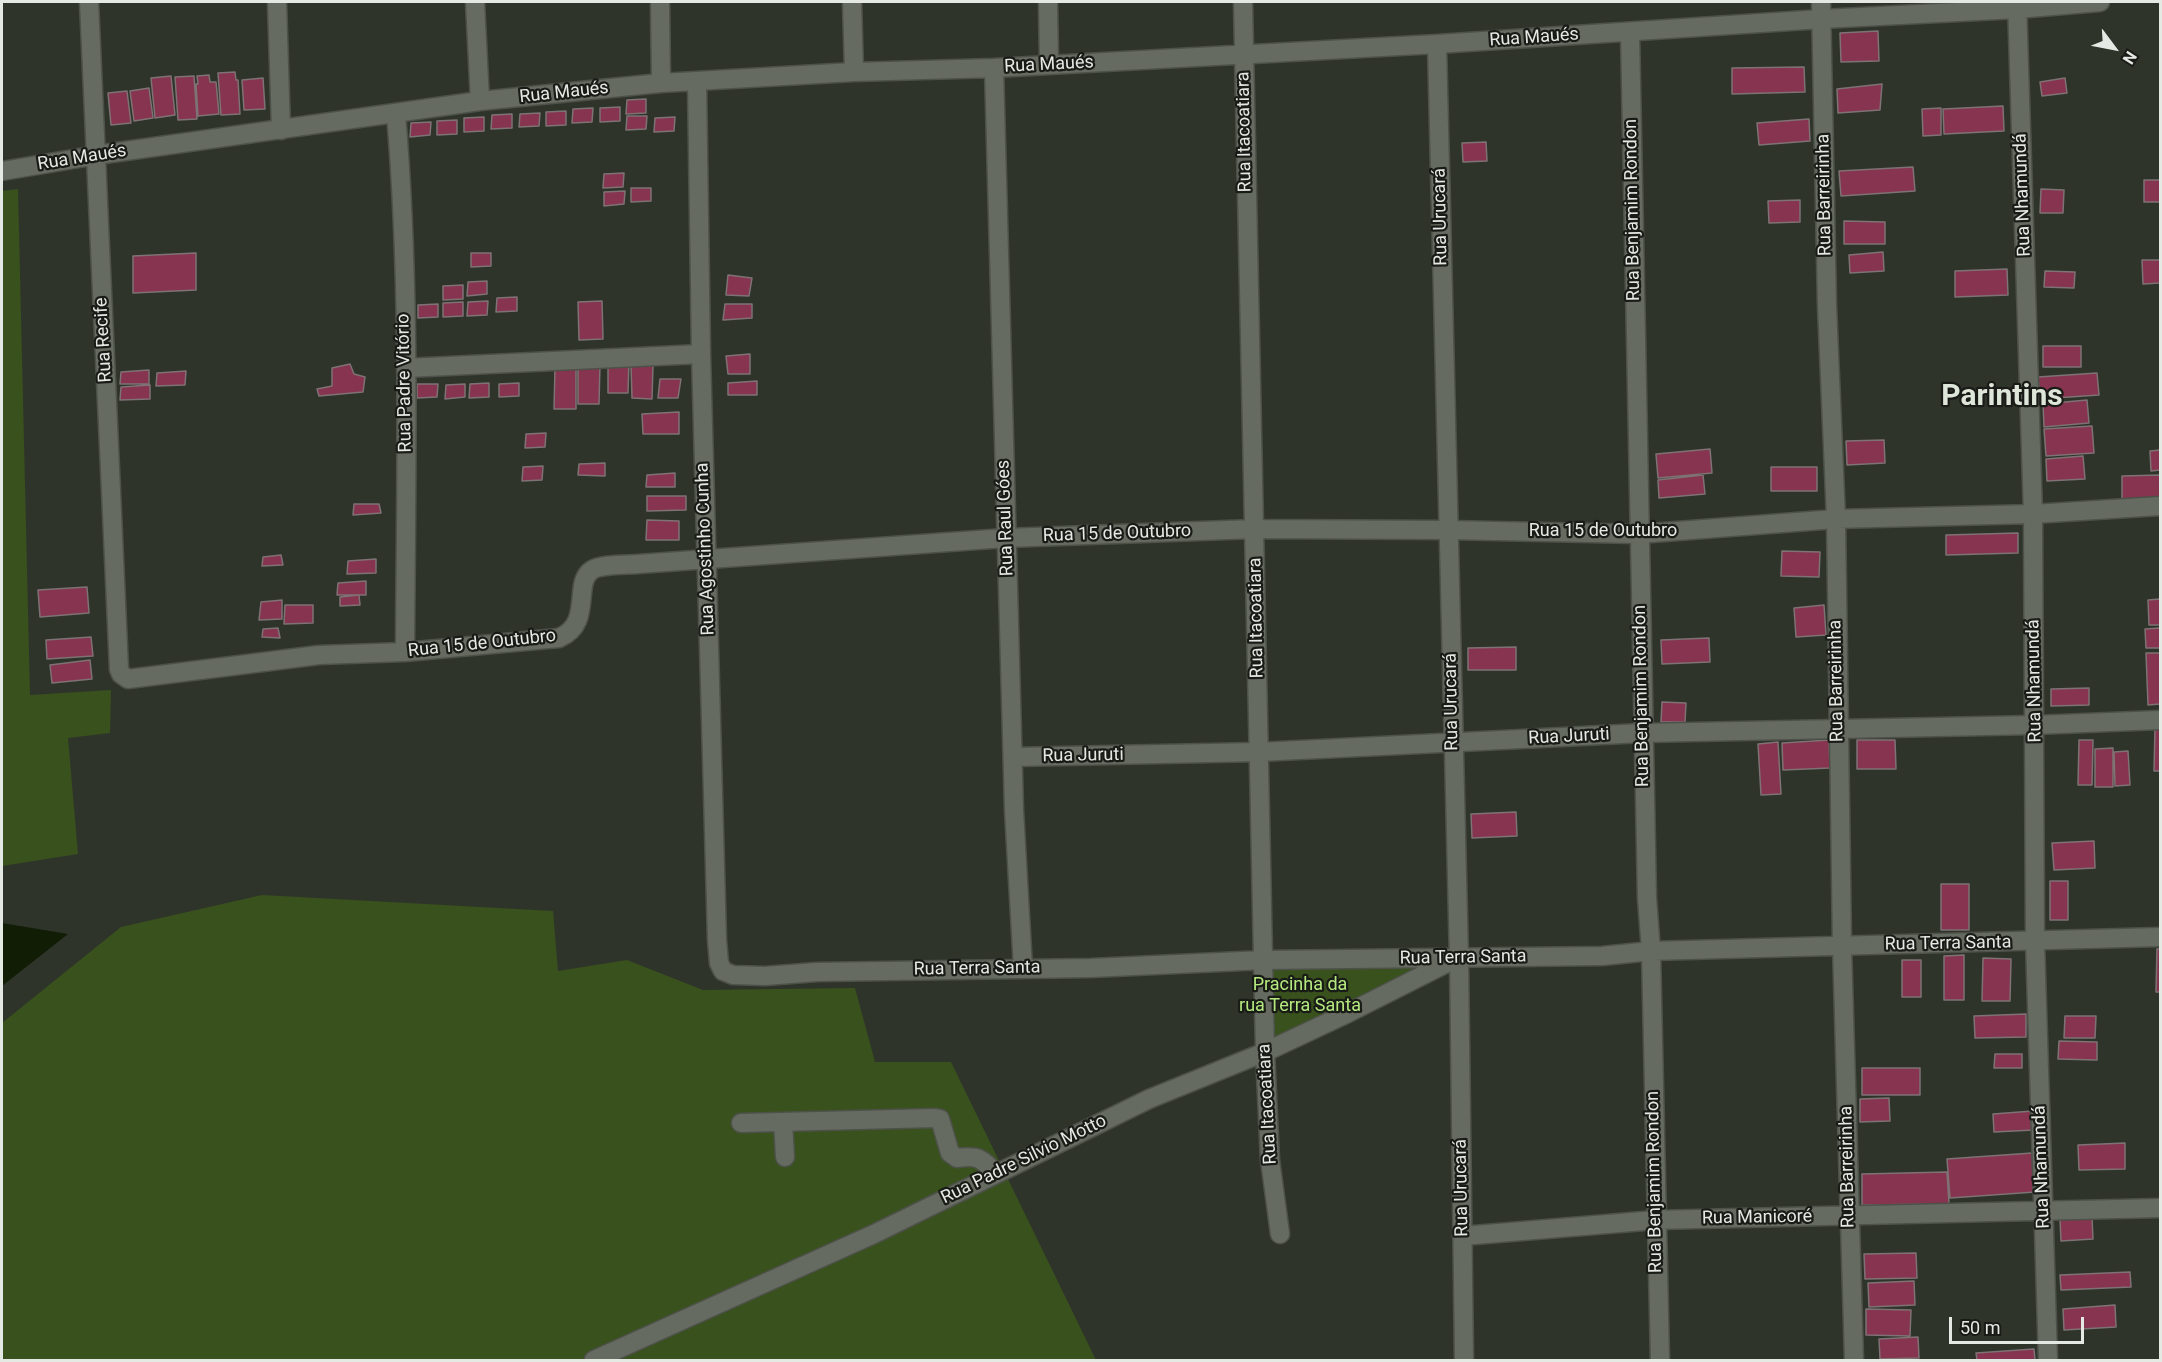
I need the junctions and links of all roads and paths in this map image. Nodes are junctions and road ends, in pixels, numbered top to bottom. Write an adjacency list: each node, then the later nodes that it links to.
1 (89, 2): 22 (street, Rua Recife)
2 (277, 2): 21 (street)
3 (475, 2): 19 (street)
4 (660, 2): 18 (street)
5 (852, 2): 16 (street)
6 (1048, 2): 14 (street)
7 (1243, 2): 13 (street, Rua Itacoatiara)
8 (2100, 2): 9 (street, Rua Maués)
9 (2017, 5): 10 (street, Rua Maués); 27 (street, Rua Nhamundá)
10 (1821, 10): 11 (street, Rua Maués); 28 (street, Rua Barreirinha)
11 (1629, 32): 12 (street, Rua Maués); 31 (street, Rua Benjamim Rondon)
12 (1437, 44): 13 (street, Rua Maués); 30 (street, Rua Urucará)
13 (1244, 55): 14 (street, Rua Maués); 29 (street, Rua Itacoatiara)
14 (1049, 64): 15 (street, Rua Maués)
15 (994, 68): 16 (street, Rua Maués); 32 (street, Rua Raul Góes)
16 (854, 72): 17 (street, Rua Maués)
17 (697, 82): 18 (street, Rua Maués); 24 (street, Rua Agostinho Cunha)
18 (661, 83): 19 (street, Rua Maués)
19 (480, 101): 20 (street, Rua Maués)
20 (396, 114): 21 (street, Rua Maués); 25 (street, Rua Padre Vitório)
21 (281, 130): 22 (street, Rua Maués)
22 (97, 155): 23 (street, Rua Maués); 35 (street, Rua Recife)
23 (2, 171)
24 (701, 354): 25 (street); 33 (street, Rua Agostinho Cunha)
25 (406, 368): 34 (street, Rua Padre Vitório)
26 (2160, 506): 27 (street, Rua 15 de Outubro)
27 (2032, 514): 28 (street, Rua 15 de Outubro); 37 (street, Rua Nhamundá)
28 (1836, 519): 31 (street, Rua 15 de Outubro); 38 (street, Rua Barreirinha)
29 (1255, 529): 30 (street, Rua 15 de Outubro); 32 (street, Rua 15 de Outubro); 41 (street, Rua Itacoatiara)
30 (1448, 530): 31 (street, Rua 15 de Outubro); 40 (street, Rua Urucará)
31 (1638, 534): 39 (street, Rua Benjamim Rondon)
32 (1006, 538): 33 (street, Rua 15 de Outubro); 42 (street, Rua Raul Góes)
33 (706, 558): 34 (street, Rua 15 de Outubro); 50 (street, Rua Agostinho Cunha)
34 (405, 652): 35 (street, Rua 15 de Outubro)
35 (124, 677)
36 (2160, 720): 37 (street, Rua Juruti)
37 (2035, 725): 38 (street, Rua Juruti); 44 (street, Rua Nhamundá)
38 (1838, 728): 39 (street, Rua Juruti); 45 (street, Rua Barreirinha)
39 (1643, 733): 40 (street, Rua Juruti); 46 (street, Rua Benjamim Rondon)
40 (1453, 742): 41 (street, Rua Juruti); 47 (street, Rua Urucará)
41 (1259, 752): 42 (street, Rua Juruti); 48 (street, Rua Itacoatiara)
42 (1013, 757): 49 (street, Rua Raul Góes)
43 (2160, 937): 44 (street, Rua Terra Santa)
44 (2035, 941): 45 (street, Rua Terra Santa); 57 (street, Rua Nhamundá)
45 (1842, 946): 46 (street, Rua Terra Santa); 58 (street, Rua Barreirinha)
46 (1651, 951): 47 (street, Rua Terra Santa); 59 (street, Rua Benjamim Rondon)
47 (1456, 959): 48 (street, Rua Terra Santa); 51 (street, Rua Padre Silvio Motto); 61 (street, Rua Urucará)
48 (1264, 960): 49 (street, Rua Terra Santa); 51 (street, Rua Itacoatiara)
49 (1023, 968): 50 (street, Rua Terra Santa)
50 (765, 976)
51 (1265, 1052): 55 (street, Rua Padre Silvio Motto); 60 (street, Rua Itacoatiara)
52 (783, 1122): 53 (street); 54 (street); 55 (street)
53 (741, 1123)
54 (785, 1157)
55 (996, 1174): 62 (street, Rua Padre Silvio Motto)
56 (2160, 1208): 57 (street, Rua Manicoré)
57 (2044, 1210): 58 (street, Rua Manicoré); 66 (street, Rua Nhamundá)
58 (1849, 1217): 59 (street, Rua Manicoré); 65 (street, Rua Barreirinha)
59 (1656, 1220): 61 (street, Rua Manicoré); 64 (street, Rua Benjamim Rondon)
60 (1280, 1234)
61 (1462, 1236): 63 (street, Rua Urucará)
62 (594, 1360)
63 (1464, 1360)
64 (1660, 1360)
65 (1854, 1360)
66 (2048, 1360)

